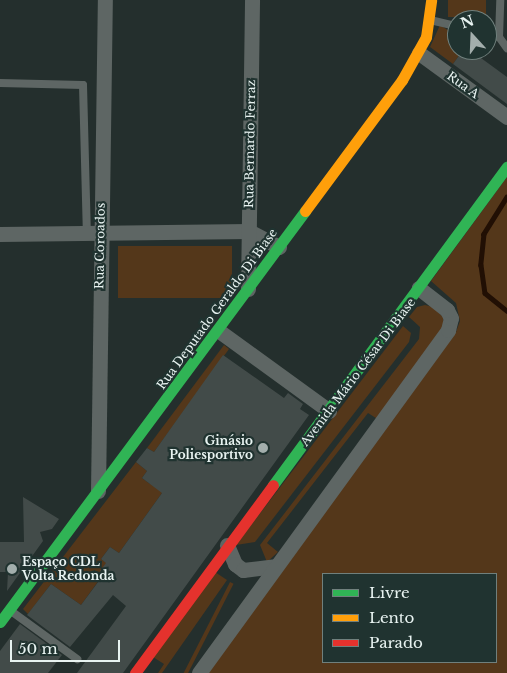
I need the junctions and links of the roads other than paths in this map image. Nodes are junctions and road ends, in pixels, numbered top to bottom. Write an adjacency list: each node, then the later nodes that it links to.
1 (105, 0): 14 (street, Rua Coroados)
2 (252, 0): 13 (street, Rua Bernardo Ferraz)
3 (431, 0): 5 (street, Rua Deputado Geraldo Di Biase)
4 (500, 0): 7 (lane)
5 (430, 20): 6 (lane); 9 (street, Rua Deputado Geraldo Di Biase)
6 (447, 24)
7 (499, 37): 8 (lane)
8 (507, 48)
9 (419, 54): 11 (street, Rua A); 16 (street, Rua Deputado Geraldo Di Biase)
10 (0, 83): 14 (lane)
11 (507, 117)
12 (507, 167): 17 (street)
13 (249, 231): 14 (street); 16 (street); 18 (street, Rua Bernardo Ferraz)
14 (93, 233): 15 (street); 21 (street, Rua Coroados)
15 (0, 234)
16 (279, 247): 18 (street, Rua Deputado Geraldo Di Biase)
17 (419, 288): 20 (street, Avenida Mário César Di Biase); 23 (street, Avenida Mário César Di Biase)
18 (248, 289): 19 (street, Rua Deputado Geraldo Di Biase)
19 (219, 331): 20 (street); 21 (street, Rua Deputado Geraldo Di Biase)
20 (329, 411): 22 (street, Avenida Mário César Di Biase)
21 (98, 492): 24 (street, Rua Deputado Geraldo Di Biase)
22 (227, 545): 23 (street); 27 (street, Avenida Mário César Di Biase)
23 (275, 566): 28 (street, Avenida Mário César Di Biase)
24 (9, 610): 25 (street, Rua Deputado Geraldo Di Biase); 26 (lane)
25 (0, 622)
26 (77, 659)
27 (135, 673)
28 (199, 673)

